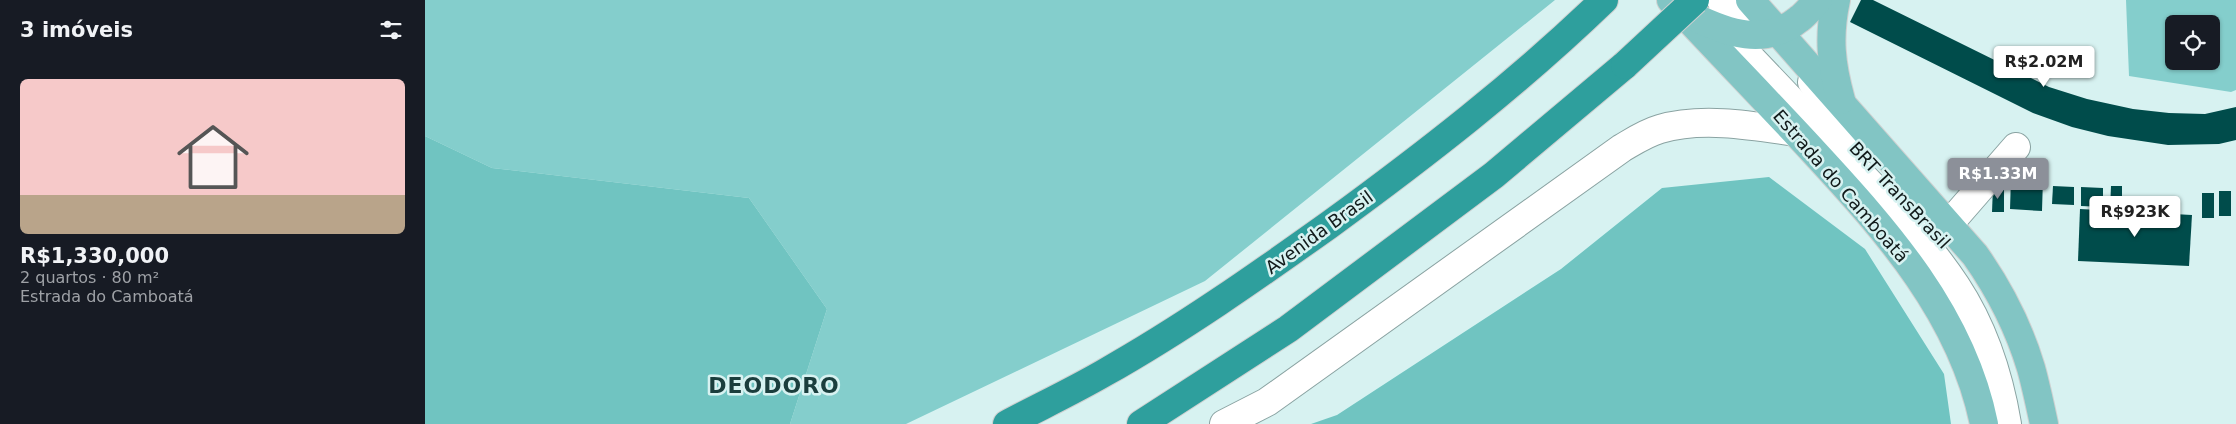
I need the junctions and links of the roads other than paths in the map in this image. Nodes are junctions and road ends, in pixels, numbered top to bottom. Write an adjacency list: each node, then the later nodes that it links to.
1 (1604, 0): 14 (highway, Avenida Brasil)
2 (1721, 0): 8 (lane, BRT TransBrasil)
3 (1750, 0): 8 (main road)
4 (1818, 0): 8 (main road)
5 (1836, 0): 9 (main road)
6 (1685, 2): 7 (main road); 10 (main road, Estrada do Camboatá); 15 (highway, bridge)
7 (1725, 31): 8 (main road); 11 (lane, BRT TransBrasil)
8 (1774, 39): 9 (main road); 11 (lane, BRT TransBrasil); 11 (lane)
9 (1842, 104): 13 (main road)
10 (1795, 132): 11 (lane); 16 (lane); 17 (main road, Estrada do Camboatá)
11 (1835, 136): 18 (lane, BRT TransBrasil); 19 (lane, BRT TransBrasil)
12 (2016, 148): 13 (lane)
13 (1949, 224): 20 (main road)
14 (1007, 424)
15 (1141, 424)
16 (1224, 424)
17 (1984, 424)
18 (2007, 424)
19 (2023, 424)
20 (2044, 424)

